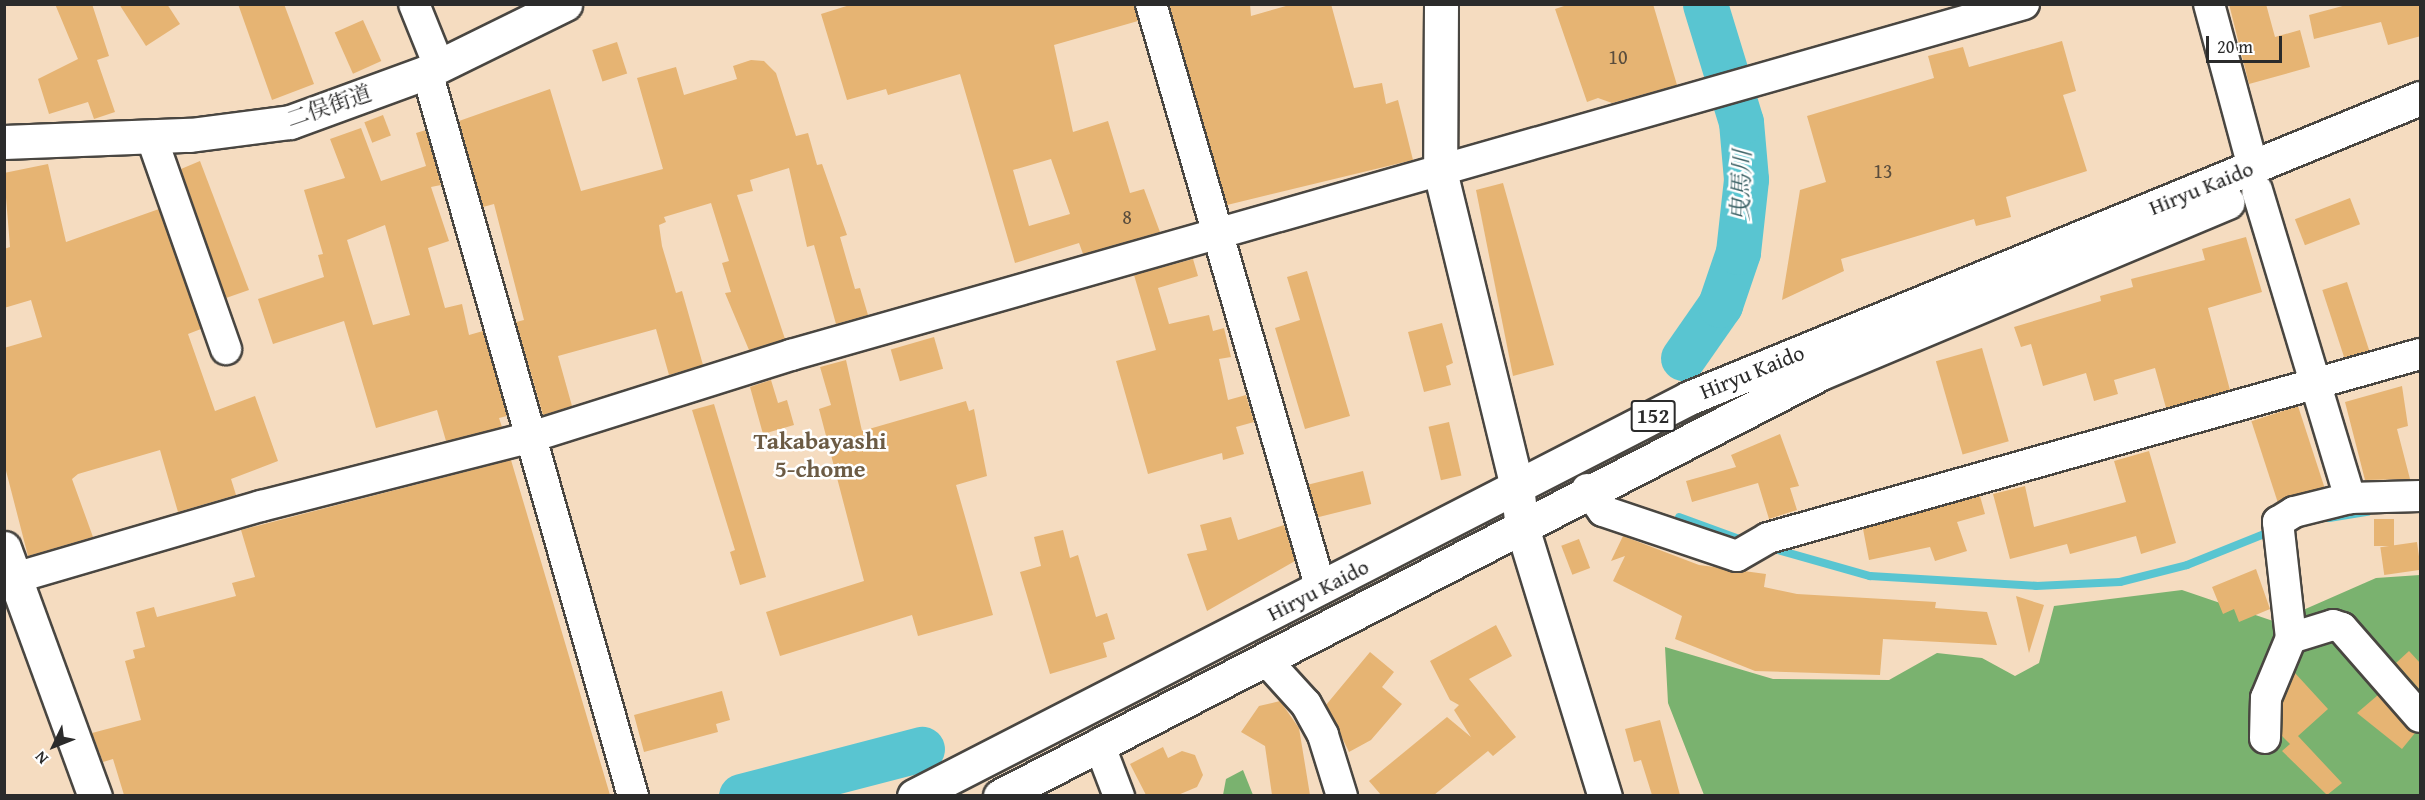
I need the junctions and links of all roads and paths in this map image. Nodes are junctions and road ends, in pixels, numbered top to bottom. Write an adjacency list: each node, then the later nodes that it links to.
1 (414, 4): 7 (street)
2 (565, 4): 7 (main road, 二俣街道)
3 (1151, 4): 14 (street)
4 (1442, 4): 12 (main road)
5 (2024, 4): 12 (street)
6 (2209, 4): 13 (street)
7 (433, 69): 10 (main road, 二俣街道); 18 (street)
8 (2421, 98): 13 (main road, Hiryu Kaido / 152)
9 (2421, 123): 13 (main road, Hiryu Kaido / 152)
10 (151, 136): 11 (main road, 二俣街道); 15 (street)
11 (4, 142)
12 (1440, 171): 14 (street); 19 (main road)
13 (2255, 178): 17 (street); 19 (main road, Hiryu Kaido / 152); 20 (main road, Hiryu Kaido / 152)
14 (1217, 236): 18 (street); 26 (street)
15 (226, 350)
16 (2421, 354): 17 (street)
17 (2319, 386): 20 (street); 22 (street)
18 (531, 436): 25 (street); 33 (street)
19 (1517, 487): 23 (main road); 26 (main road, Hiryu Kaido / 152)
20 (1587, 489): 23 (main road, Hiryu Kaido / 152)
21 (2421, 496): 22 (street)
22 (2350, 498): 27 (street)
23 (1522, 527): 28 (main road, Hiryu Kaido / 152); 38 (main road)
24 (4, 548): 25 (main road)
25 (10, 581): 32 (main road)
26 (1321, 589): 34 (main road, Hiryu Kaido / 152)
27 (2291, 638): 29 (street); 30 (street)
28 (1265, 659): 31 (main road, Hiryu Kaido / 152); 37 (street)
29 (2421, 717)
30 (2265, 738)
31 (1099, 744): 35 (main road, Hiryu Kaido / 152); 36 (street)
32 (94, 795)
33 (633, 795)
34 (914, 795)
35 (1000, 795)
36 (1119, 795)
37 (1342, 795)
38 (1605, 795)

